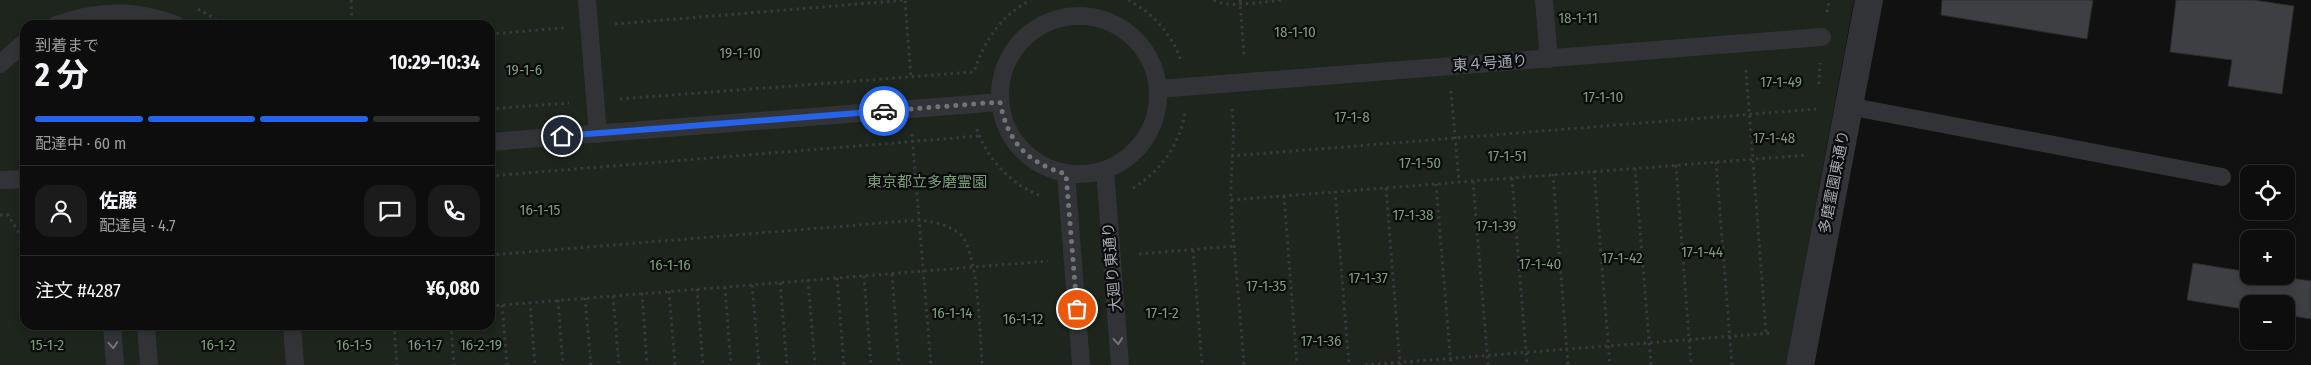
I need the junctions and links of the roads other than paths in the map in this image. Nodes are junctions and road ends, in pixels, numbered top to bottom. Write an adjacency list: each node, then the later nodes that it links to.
1 (587, 0): 15 (lane)
2 (1544, 0): 10 (lane)
3 (1869, 0): 14 (street, 多磨霊園東通り)
4 (1072, 8): 12 (lane); 13 (lane)
5 (106, 13): 6 (lane); 7 (lane)
6 (70, 20)
7 (159, 20)
8 (1822, 37): 10 (lane, 東４号通り)
9 (20, 46): 11 (lane)
10 (1549, 59): 12 (lane, 東４号通り)
11 (0, 64)
12 (1158, 89): 17 (lane)
13 (1000, 102): 15 (lane); 18 (lane)
14 (1848, 106): 19 (lane); 30 (street, 多磨霊園東通り)
15 (598, 134): 16 (lane)
16 (495, 142)
17 (1104, 170): 18 (lane); 29 (lane, 大廻り東通り, one-way to 29)
18 (1066, 174): 28 (lane)
19 (2222, 177)
20 (20, 178): 21 (lane)
21 (0, 180)
22 (112, 330): 25 (lane, one-way to 25)
23 (146, 330): 26 (lane)
24 (292, 330): 27 (lane)
25 (115, 365)
26 (149, 365)
27 (295, 365)
28 (1081, 365)
29 (1120, 365)
30 (1800, 365)

